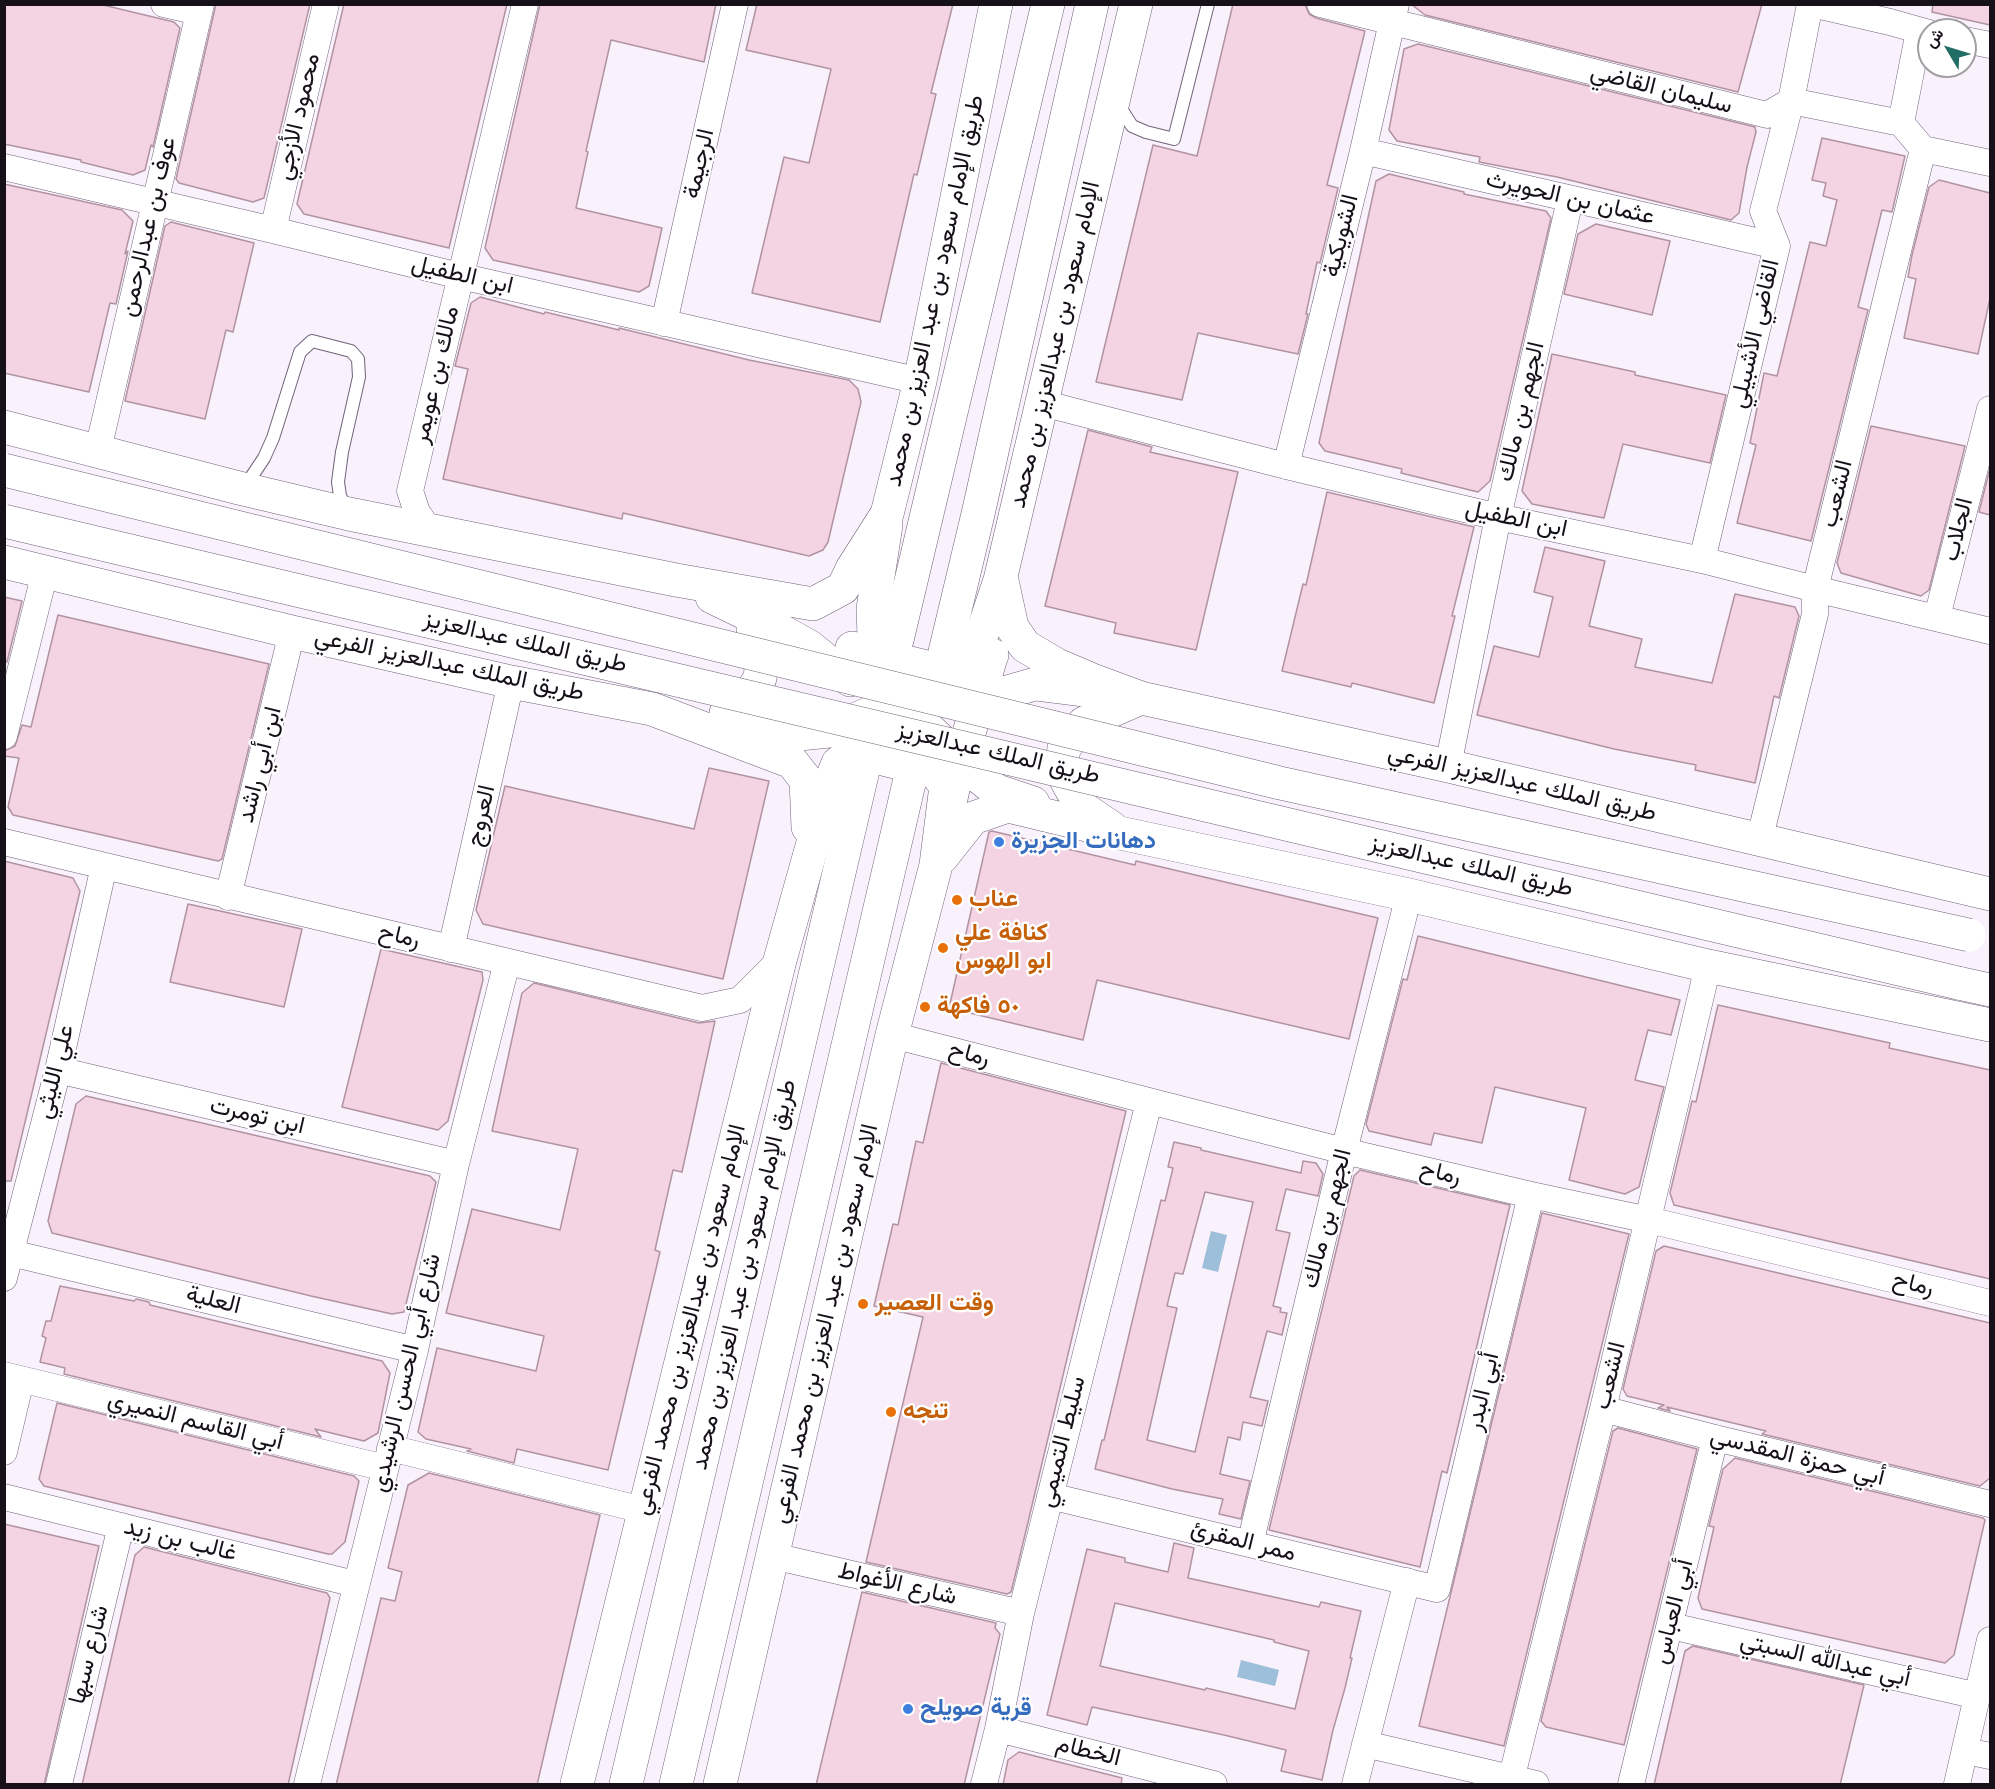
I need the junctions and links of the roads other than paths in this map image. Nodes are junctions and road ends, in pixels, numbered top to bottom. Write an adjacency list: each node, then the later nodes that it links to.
1 (164, 4): 12 (street)
2 (326, 4): 26 (street, محمود الأزجي)
3 (525, 4): 28 (street, مالك بن عويمر)
4 (735, 4): 29 (street, الرجيمة)
5 (996, 4): 30 (street, طريق الإمام سعود بن عبد العزيز بن محمد)
6 (1048, 4): 54 (street)
7 (1092, 4): 55 (street, الإمام سعود بن عبدالعزيز بن محمد)
8 (1136, 4): 17 (street, الإمام سعود بن عبدالعزيز بن محمد)
9 (1208, 4): 17 (lane)
10 (1320, 4): 14 (street, سليمان القاضي)
11 (1811, 4): 13 (street); 18 (street, القاضي الأشبيلي)
12 (200, 8): 25 (street, عوف بن عبدالرحمن)
13 (1892, 13): 15 (street)
14 (1393, 14): 18 (street, سليمان القاضي); 21 (street, الشويكية)
15 (1917, 28)
16 (1917, 60): 19 (street)
17 (1114, 98): 31 (street, الإمام سعود بن عبدالعزيز بن محمد)
18 (1791, 101): 19 (street); 27 (street, القاضي الأشبيلي)
19 (1901, 123): 20 (street)
20 (1923, 149): 22 (street); 50 (street, الشعب)
21 (1363, 151): 24 (street, عثمان بن الحويرث); 35 (street, الشويكية)
22 (1990, 163)
23 (4, 167): 25 (street, ابن الطفيل)
24 (1570, 200): 27 (street, عثمان بن الحويرث); 41 (street, الجهم بن مالك)
25 (155, 202): 26 (street, ابن الطفيل); 34 (street, عوف بن عبدالرحمن)
26 (273, 230): 28 (street, ابن الطفيل)
27 (1777, 246): 45 (street, القاضي الأشبيلي)
28 (460, 276): 29 (street, ابن الطفيل); 38 (street, مالك بن عويمر)
29 (664, 323): 30 (street, ابن الطفيل)
30 (920, 381): 40 (street, طريق الإمام سعود بن عبد العزيز بن محمد)
31 (1042, 403): 35 (street, ابن الطفيل); 48 (street, الإمام سعود بن عبدالعزيز بن محمد)
32 (1990, 409): 51 (street, الجلاب)
33 (4, 427): 34 (street)
34 (98, 450): 37 (street)
35 (1286, 466): 41 (street, ابن الطفيل)
36 (4, 470): 80 (street, طريق الملك عبدالعزيز, bridge)
37 (239, 488): 39 (street); 39 (lane)
38 (410, 491): 43 (street, مالك بن عويمر); 44 (street)
39 (349, 514): 43 (street)
40 (887, 514): 48 (street); 49 (street, طريق الإمام سعود بن عبد العزيز بن محمد); 57 (street)
41 (1498, 517): 45 (street, ابن الطفيل); 68 (street, الجهم بن مالك)
42 (4, 520): 85 (street, طريق الملك عبدالعزيز, bridge)
43 (387, 522): 44 (street)
44 (430, 531): 49 (street)
45 (1702, 560): 50 (street, ابن الطفيل)
46 (4, 562): 47 (street, طريق الملك عبدالعزيز الفرعي)
47 (45, 572): 53 (street, طريق الملك عبدالعزيز الفرعي); 65 (street)
48 (1001, 576): 56 (street); 58 (street, الإمام سعود بن عبدالعزيز بن محمد)
49 (676, 580): 57 (street); 63 (street)
50 (1815, 590): 51 (street, ابن الطفيل); 72 (street, الشعب)
51 (1937, 617): 52 (street, ابن الطفيل)
52 (1990, 631)
53 (292, 632): 59 (street, طريق الملك عبدالعزيز الفرعي); 79 (street, ابن أبي راشد)
54 (897, 640)
55 (945, 652)
56 (992, 657): 61 (street); 62 (street)
57 (848, 662): 62 (street); 64 (street)
58 (1057, 665): 60 (street, طريق الملك عبدالعزيز الفرعي)
59 (511, 682): 63 (street, طريق الملك عبدالعزيز الفرعي); 81 (street, العروج)
60 (1141, 698): 61 (street); 68 (street, طريق الملك عبدالعزيز الفرعي); 71 (street)
61 (979, 700): 62 (street); 69 (street)
62 (899, 707): 64 (street); 66 (street); 69 (street)
63 (652, 709): 64 (street); 74 (street, طريق الملك عبدالعزيز الفرعي)
64 (829, 731): 66 (street)
65 (4, 736)
66 (819, 766): 74 (street)
67 (864, 766): 125 (street, طريق الإمام سعود بن عبد العزيز بن محمد)
68 (1448, 766): 72 (street, طريق الملك عبدالعزيز الفرعي)
69 (958, 773): 71 (street); 75 (street)
70 (910, 779): 126 (street, طريق الإمام سعود بن عبد العزيز بن محمد)
71 (1120, 833): 75 (street); 78 (street)
72 (1759, 841): 77 (street, طريق الملك عبدالعزيز الفرعي)
73 (4, 842): 76 (street, رماح)
74 (809, 856): 75 (street); 82 (street, الإمام سعود بن عبدالعزيز بن محمد الفرعي)
75 (936, 865): 87 (street, الإمام سعود بن عبد العزيز بن محمد الفرعي)
76 (104, 866): 79 (street, رماح); 88 (street, علي الليثي)
77 (1990, 894)
78 (1409, 895): 84 (street); 90 (street, الجهم بن مالك)
79 (228, 897): 81 (street, رماح)
80 (1980, 937)
81 (452, 949): 83 (street, رماح)
82 (780, 960): 83 (street, رماح); 107 (street, الإمام سعود بن عبدالعزيز بن محمد الفرعي)
83 (507, 962): 91 (street, شارع أبي الحسن الرشيدي)
84 (1708, 966): 86 (street); 93 (street, الشعب)
85 (1990, 990)
86 (1990, 1025)
87 (892, 1035): 89 (street, رماح); 110 (street, الإمام سعود بن عبد العزيز بن محمد الفرعي)
88 (58, 1070): 91 (street, ابن تومرت); 94 (street, علي الليثي)
89 (1149, 1102): 90 (street, رماح); 104 (street, سليط التميمي)
90 (1344, 1151): 92 (street, رماح); 109 (street, الجهم بن مالك)
91 (456, 1164): 97 (street, شارع أبي الحسن الرشيدي)
92 (1531, 1195): 93 (street, رماح); 113 (street, أبي البدر)
93 (1649, 1220): 96 (street, رماح); 100 (street, الشعب)
94 (11, 1252): 95 (street, علي الليثي); 97 (street, العلية)
95 (4, 1278)
96 (1990, 1303)
97 (415, 1350): 103 (street, شارع أبي الحسن الرشيدي)
98 (13, 1377): 99 (street); 103 (street, أبي القاسم النميري)
99 (9, 1407): 102 (street)
100 (1604, 1408): 101 (street, أبي حمزة المقدسي); 121 (street, الشعب)
101 (1715, 1438): 106 (street, أبي حمزة المقدسي); 115 (street, أبي العباس)
102 (4, 1452)
103 (388, 1458): 107 (street, أبي القاسم النميري); 112 (street, شارع أبي الحسن الرشيدي)
104 (1050, 1496): 109 (street, ممر المقرئ); 114 (street, سليط التميمي)
105 (4, 1497): 108 (street, غالب بن زيد)
106 (1990, 1504)
107 (644, 1510): 124 (street, الإمام سعود بن عبدالعزيز بن محمد الفرعي)
108 (121, 1526): 112 (street, غالب بن زيد); 122 (street, شارع سبها)
109 (1250, 1544): 111 (street, ممر المقرئ)
110 (773, 1556): 114 (street, شارع الأغواط); 127 (street, الإمام سعود بن عبد العزيز بن محمد الفرعي)
111 (1407, 1581): 113 (street, ممر المقرئ); 119 (street)
112 (356, 1584): 123 (street, شارع أبي الحسن الرشيدي)
113 (1437, 1589)
114 (1021, 1613): 118 (street, سليط التميمي)
115 (1671, 1626): 117 (street, أبي عبدالله السبتي); 132 (street, أبي العباس)
116 (1990, 1640): 117 (street)
117 (1978, 1696): 120 (street)
118 (998, 1729): 128 (street, سليط التميمي); 129 (street, الخطام)
119 (1365, 1744): 121 (street); 130 (street)
120 (1978, 1754): 133 (street)
121 (1510, 1781): 131 (street)
122 (59, 1785)
123 (307, 1785)
124 (577, 1785)
125 (626, 1785)
126 (676, 1785)
127 (720, 1785)
128 (984, 1785)
129 (1214, 1785)
130 (1355, 1785)
131 (1536, 1785)
132 (1631, 1785)
133 (1957, 1785)

